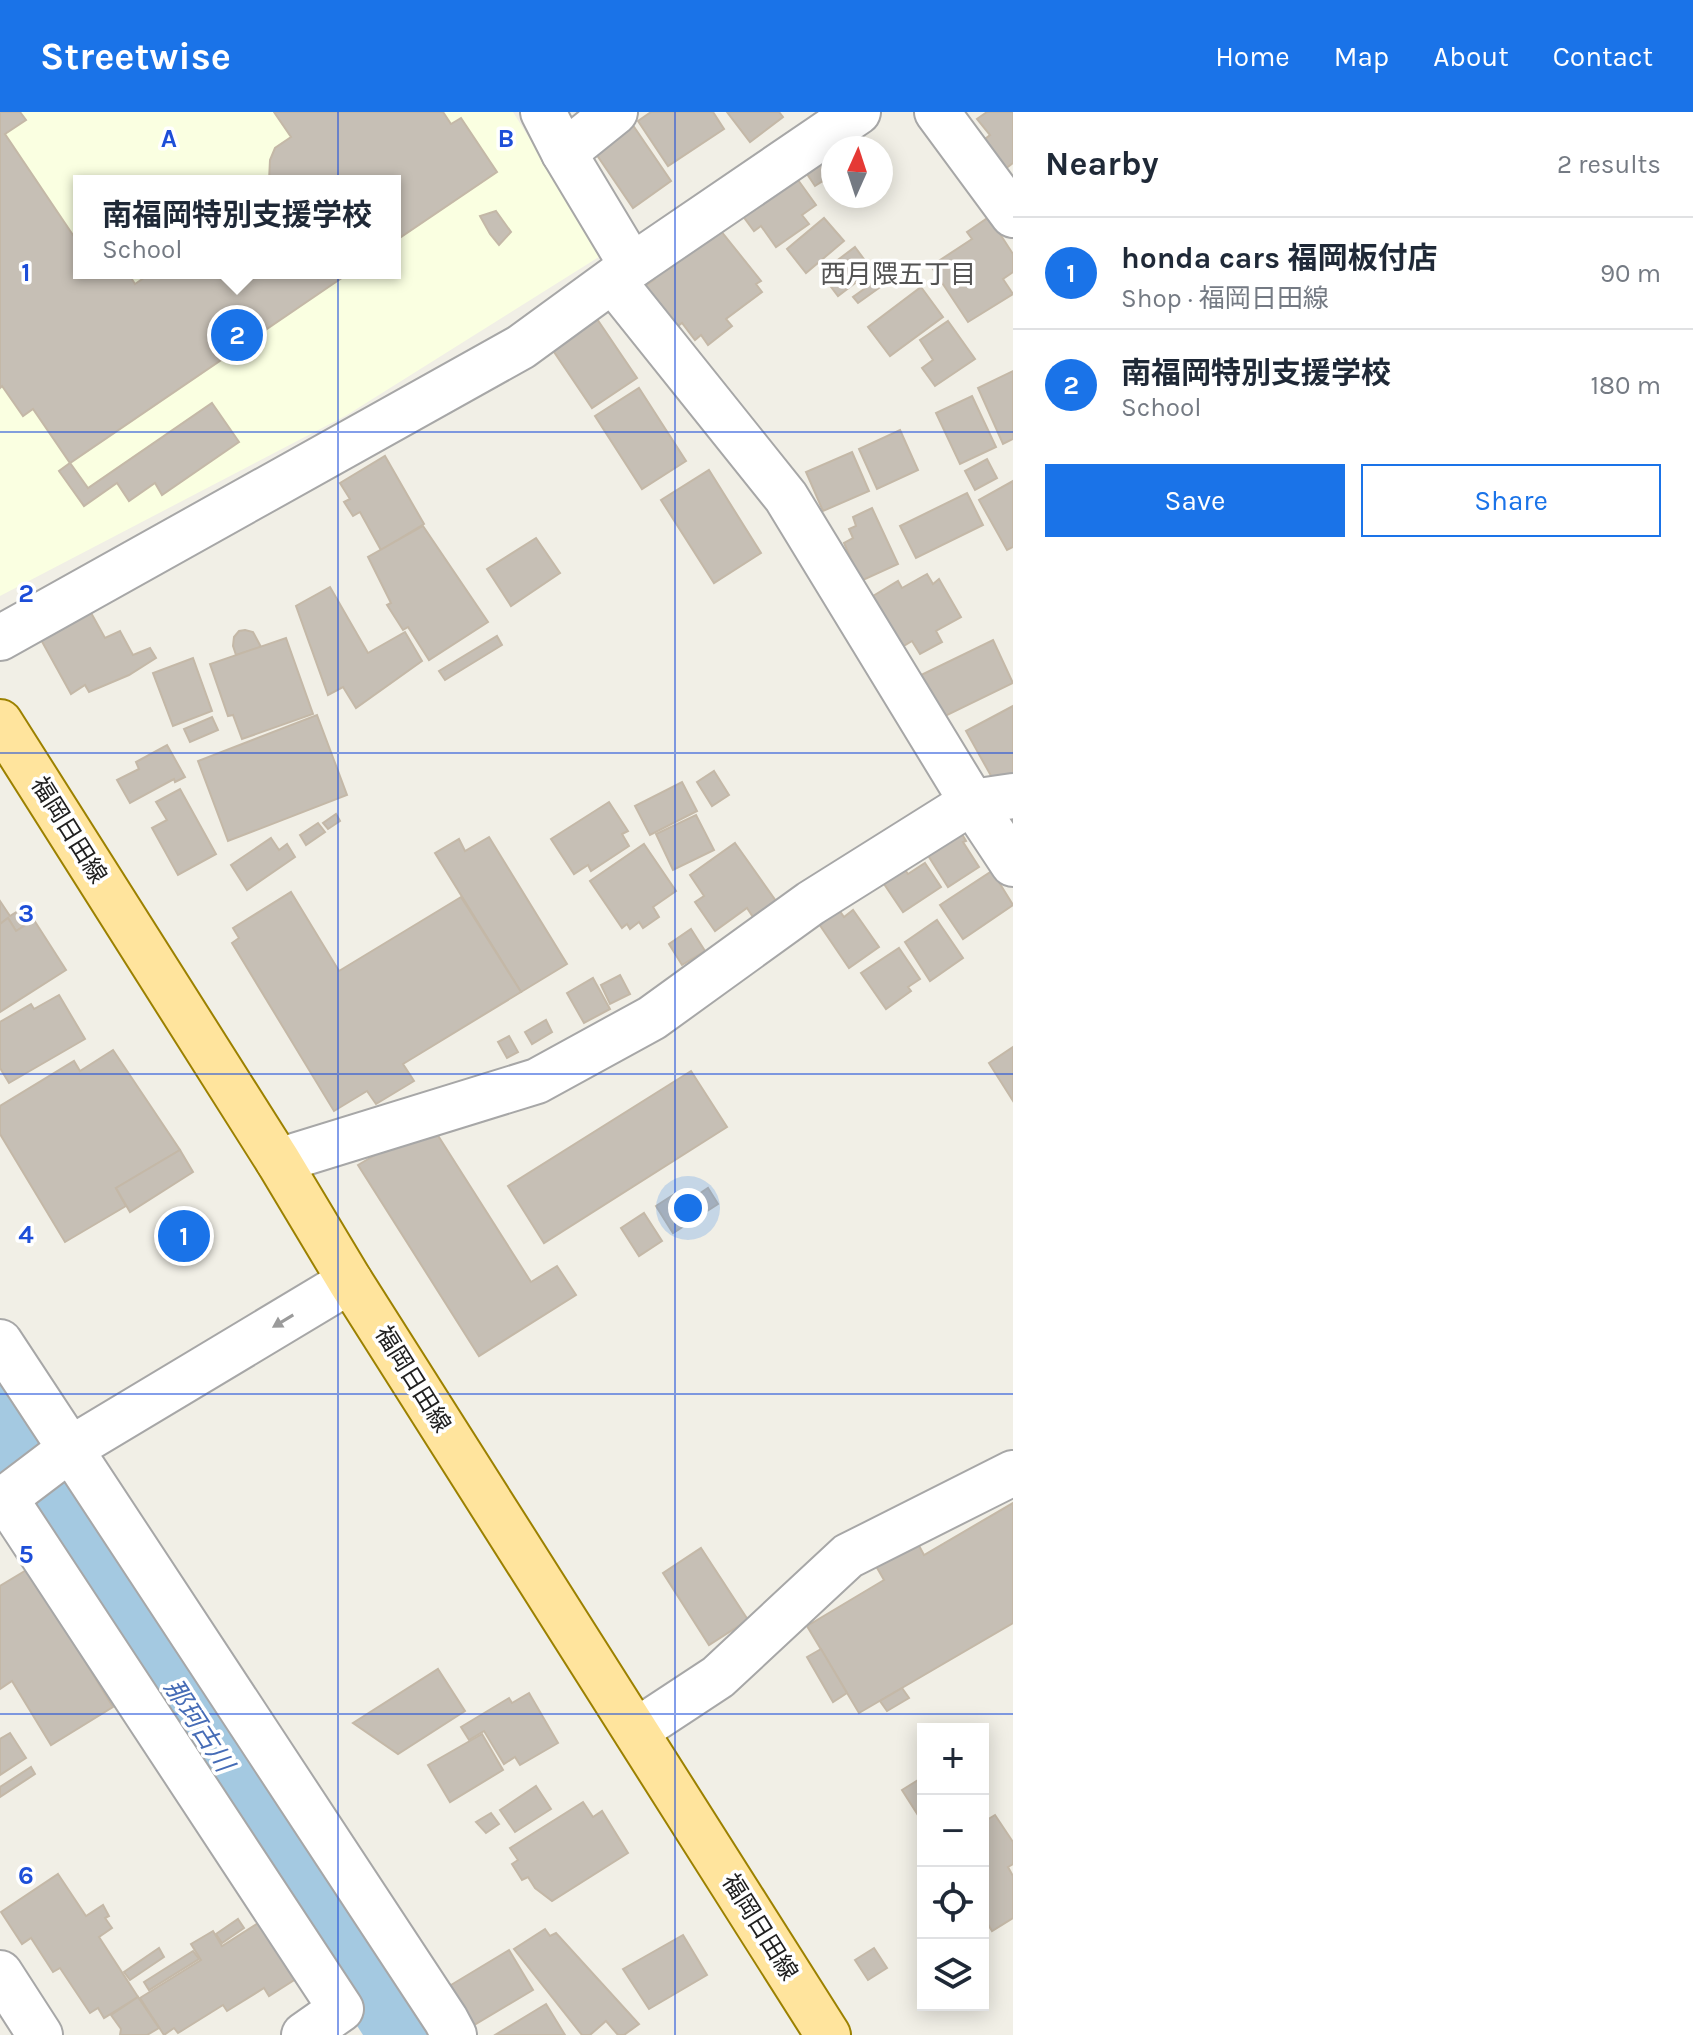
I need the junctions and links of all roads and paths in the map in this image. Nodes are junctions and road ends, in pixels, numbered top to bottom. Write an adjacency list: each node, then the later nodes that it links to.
1 (543, 112): 5 (street)
2 (615, 112): 5 (street)
3 (858, 112): 7 (street)
4 (937, 112): 6 (street)
5 (564, 153): 7 (street)
6 (1013, 215)
7 (622, 274): 8 (street); 10 (street)
8 (0, 638)
9 (0, 722): 12 (main road, 福岡日田線)
10 (992, 799): 11 (street); 12 (street)
11 (1013, 864)
12 (278, 1161): 13 (main road, 福岡日田線)
13 (350, 1281): 15 (street, one-way to 15); 18 (main road, 福岡日田線)
14 (0, 1342): 15 (street)
15 (70, 1449): 17 (street); 22 (street)
16 (1013, 1473): 18 (street)
17 (3, 1500): 21 (street)
18 (636, 1731): 23 (main road, 福岡日田線)
19 (0, 1973): 20 (street)
20 (40, 2035)
21 (304, 2035)
22 (454, 2035)
23 (828, 2035)

